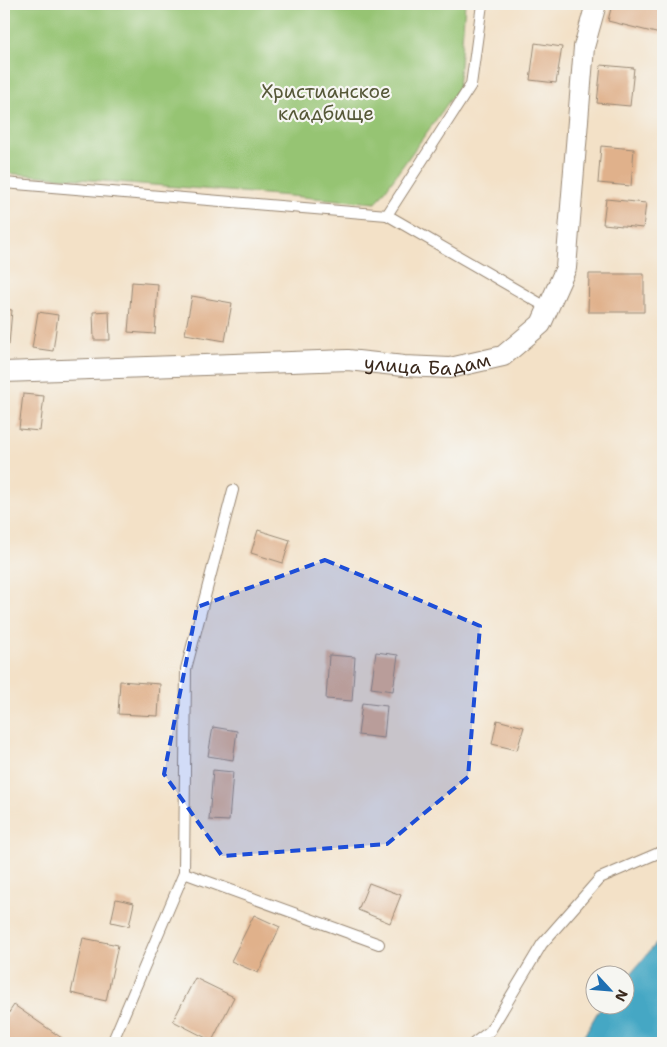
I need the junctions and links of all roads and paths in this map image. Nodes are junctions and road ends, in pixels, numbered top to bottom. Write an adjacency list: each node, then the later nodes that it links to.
1 (482, 4): 4 (lane)
2 (596, 4): 5 (street, улица Бадам)
3 (4, 183): 4 (lane)
4 (387, 215): 5 (lane)
5 (548, 308): 6 (street, улица Бадам)
6 (4, 372)
7 (233, 490): 9 (lane)
8 (663, 851): 12 (lane)
9 (184, 872): 10 (lane); 11 (lane)
10 (379, 944)
11 (112, 1043)
12 (474, 1043)

